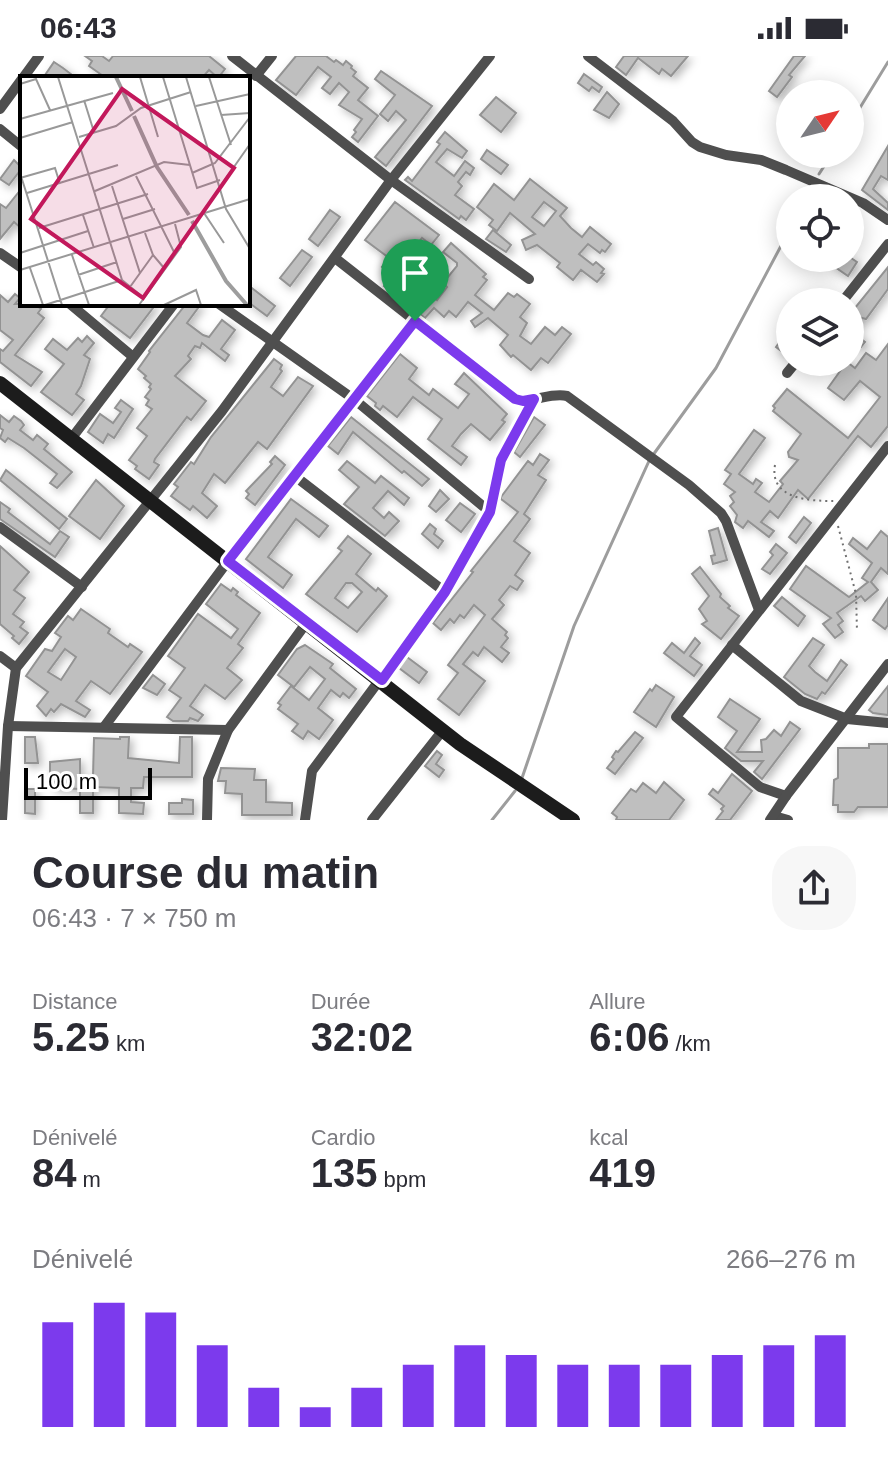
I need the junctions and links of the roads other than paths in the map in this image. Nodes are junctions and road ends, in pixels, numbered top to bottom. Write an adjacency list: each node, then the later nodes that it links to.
1 (39, 56): 8 (street)
2 (232, 56): 9 (street)
3 (272, 56): 9 (street)
4 (490, 56): 14 (street)
5 (588, 56): 7 (street)
6 (609, 56): 7 (street)
7 (601, 66): 15 (street)
8 (24, 76)
9 (256, 76): 14 (street)
10 (20, 82): 11 (street)
11 (0, 109)
12 (0, 129): 13 (street)
13 (20, 145)
14 (391, 180): 18 (street); 20 (street)
15 (888, 220)
16 (888, 244): 21 (street)
17 (0, 253): 19 (street)
18 (335, 258): 25 (street); 26 (street)
19 (20, 267)
20 (529, 279)
21 (853, 288)
22 (72, 306): 27 (street)
23 (172, 306): 27 (street)
24 (222, 306): 26 (street)
25 (415, 321): 29 (street); 30 (street)
26 (271, 343): 30 (street); 34 (street)
27 (132, 356): 31 (street)
28 (0, 383): 31 (street)
29 (534, 399): 35 (street); 40 (street)
30 (355, 400): 33 (street); 35 (street)
31 (71, 439): 34 (street)
32 (888, 446): 40 (street)
33 (296, 477): 37 (street); 39 (street)
34 (149, 500): 37 (street); 38 (street)
35 (490, 512): 39 (street)
36 (0, 527): 38 (street)
37 (228, 561): 41 (street); 50 (street)
38 (82, 587): 45 (street)
39 (445, 592): 46 (street)
40 (759, 610): 42 (street)
41 (307, 622): 46 (street); 51 (street)
42 (732, 645): 47 (street); 53 (street)
43 (0, 656): 45 (street)
44 (888, 664): 47 (street)
45 (16, 668): 49 (street)
46 (382, 680): 52 (street); 57 (street)
47 (847, 719): 48 (street); 53 (street)
48 (888, 723)
49 (8, 726): 50 (street); 55 (street)
50 (104, 727): 51 (street)
51 (228, 730): 56 (street)
52 (443, 730): 58 (street); 59 (street)
53 (786, 796): 54 (street)
54 (772, 818): 60 (street)
55 (2, 820)
56 (207, 820)
57 (305, 820)
58 (372, 820)
59 (573, 820)
60 (788, 820)

